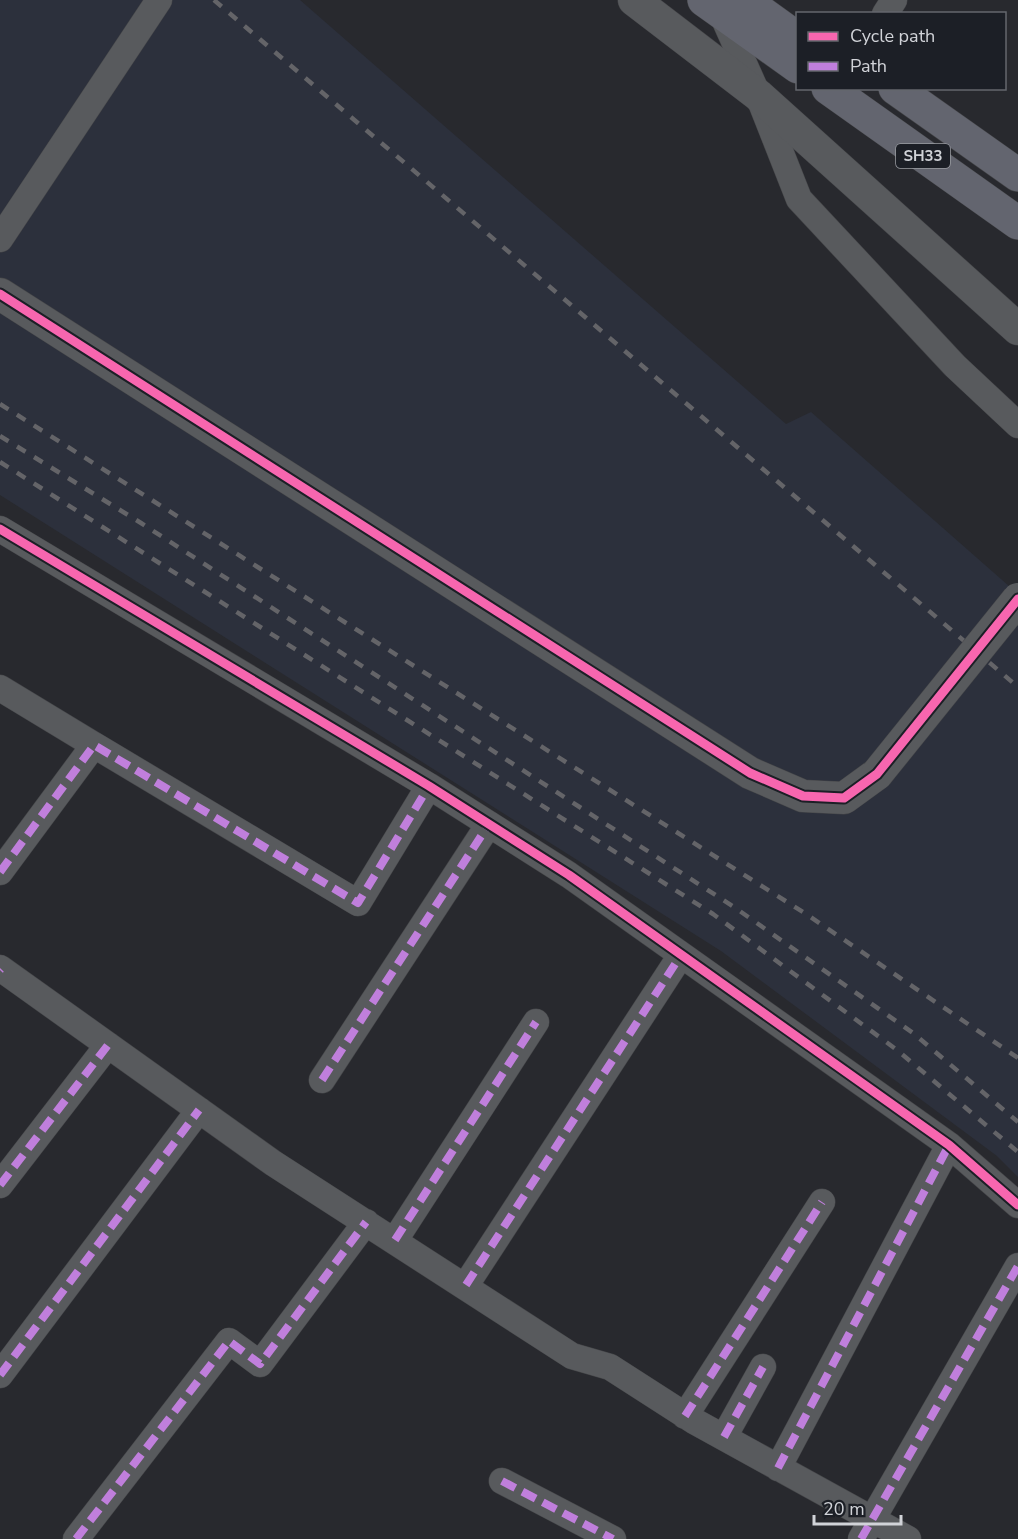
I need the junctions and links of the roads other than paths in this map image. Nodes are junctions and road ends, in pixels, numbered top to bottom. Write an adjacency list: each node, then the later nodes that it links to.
1 (159, 0): 15 (street)
2 (634, 0): 11 (street)
3 (771, 0): 5 (main road)
4 (723, 4): 6 (main road); 7 (main road); 11 (street)
5 (796, 18)
6 (796, 38)
7 (796, 65)
8 (831, 90): 14 (main road, SH33)
9 (869, 90): 13 (main road)
10 (897, 90): 12 (main road, SH33)
11 (758, 95): 17 (street); 18 (street)
12 (1018, 175)
13 (1018, 197)
14 (1018, 223)
15 (0, 239)
16 (0, 294): 20 (street, bridge)
17 (1018, 329)
18 (1018, 425)
19 (0, 529): 23 (street)
20 (1018, 599)
21 (0, 688): 22 (street)
22 (94, 745): 23 (street); 25 (street)
23 (429, 786): 24 (street)
24 (489, 824): 26 (street); 30 (street)
25 (0, 872)
26 (681, 955): 32 (street); 39 (street)
27 (0, 969): 29 (street)
28 (536, 1022): 37 (street)
29 (108, 1045): 31 (street); 33 (street)
30 (322, 1080)
31 (199, 1110): 36 (street); 41 (street)
32 (950, 1145): 35 (street); 44 (street)
33 (0, 1185)
34 (822, 1202): 42 (street)
35 (1018, 1205)
36 (366, 1222): 37 (street); 47 (street)
37 (395, 1240): 39 (street)
38 (1018, 1266): 46 (street)
39 (466, 1285): 42 (street)
40 (763, 1367): 43 (street)
41 (0, 1375)
42 (685, 1416): 43 (street)
43 (724, 1437): 44 (street)
44 (778, 1468): 46 (street)
45 (502, 1480): 48 (street)
46 (866, 1529): 49 (street)
47 (76, 1539)
48 (613, 1539)
49 (908, 1539)

